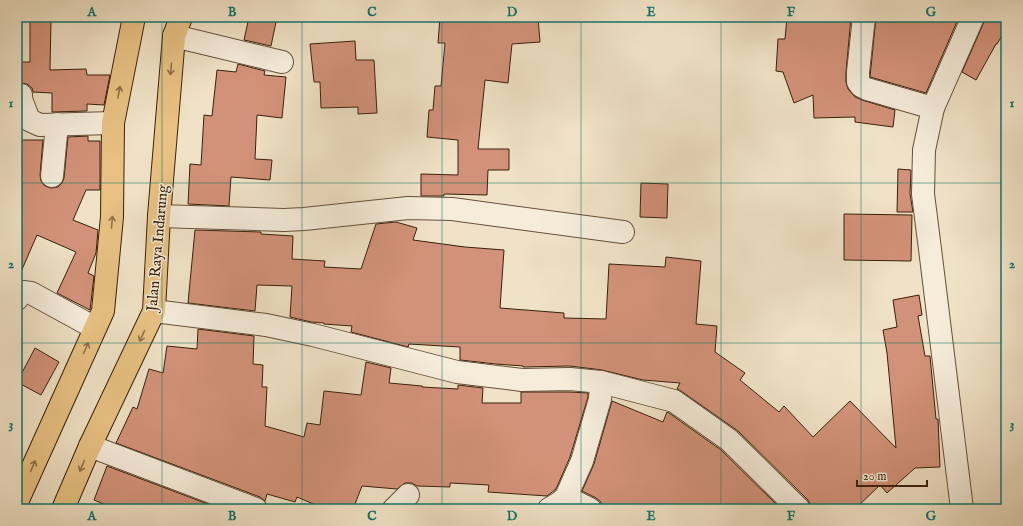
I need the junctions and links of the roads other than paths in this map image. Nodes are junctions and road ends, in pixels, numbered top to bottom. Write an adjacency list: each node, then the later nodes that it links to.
1 (134, 17): 8 (highway, one-way to 1)
2 (864, 17): 7 (street)
3 (973, 17): 7 (street)
4 (177, 26): 5 (street); 11 (highway, Jalan Raya Indarung, one-way to 11)
5 (282, 62)
6 (21, 95): 9 (street)
7 (934, 108): 24 (street)
8 (114, 123): 9 (street); 15 (highway, one-way to 8)
9 (57, 124): 10 (street)
10 (52, 176)
11 (159, 216): 12 (street); 14 (highway, Jalan Raya Indarung)
12 (623, 232)
13 (17, 299): 15 (street)
14 (154, 311): 16 (street); 17 (highway, Jalan Raya Indarung, one-way to 17)
15 (95, 328): 18 (highway, one-way to 15)
16 (601, 382): 19 (street); 23 (street)
17 (90, 446): 20 (highway, Jalan Raya Indarung, one-way to 20); 21 (street)
18 (17, 502)
19 (557, 503): 22 (street)
20 (63, 509)
21 (256, 509)
22 (590, 509)
23 (799, 509)
24 (962, 509)

